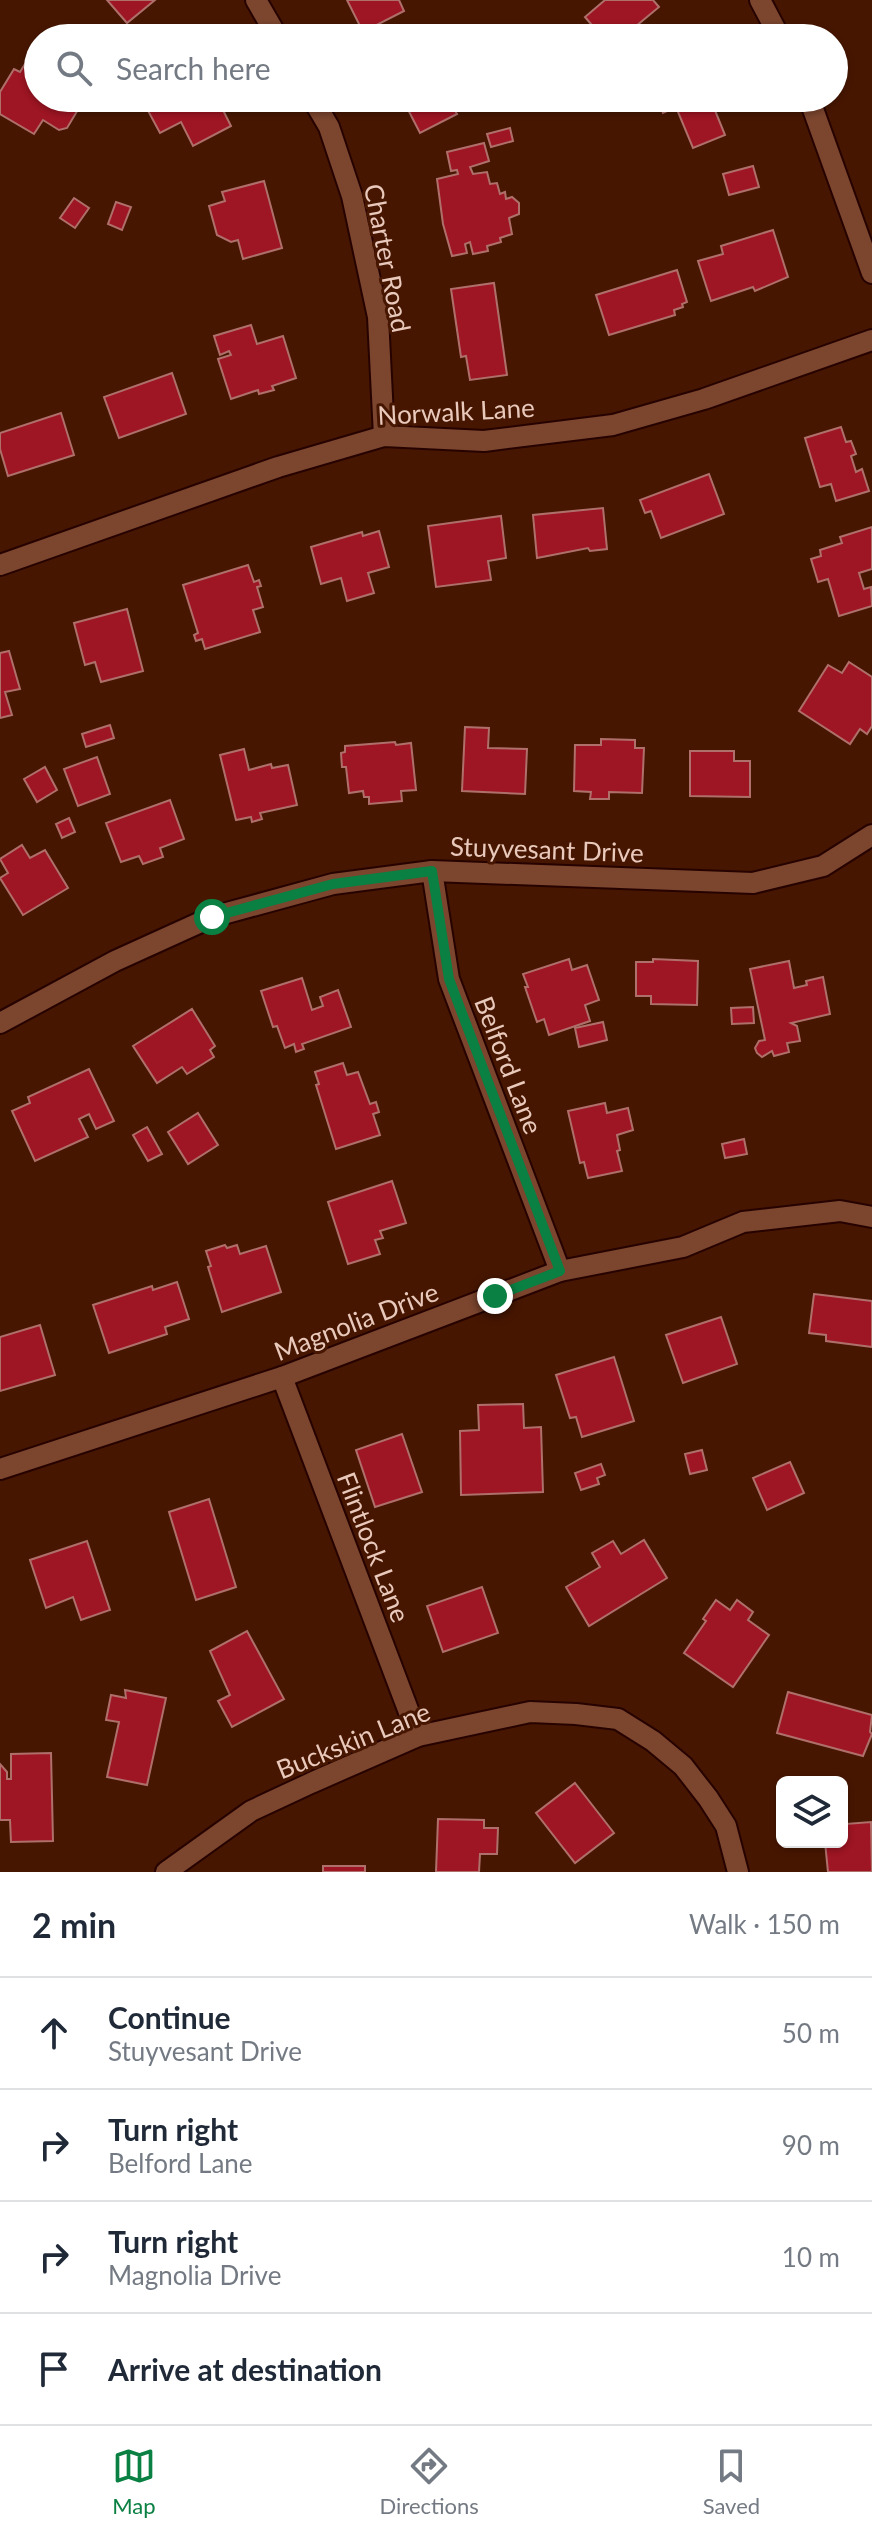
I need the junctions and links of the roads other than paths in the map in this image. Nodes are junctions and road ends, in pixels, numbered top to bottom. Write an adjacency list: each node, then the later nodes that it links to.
1 (256, 0): 3 (street)
2 (760, 0): 4 (street)
3 (270, 24)
4 (773, 24)
5 (320, 112): 9 (street, Charter Road)
6 (814, 112): 7 (street)
7 (872, 273)
8 (872, 340): 9 (street, Norwalk Lane)
9 (384, 436): 10 (street, Norwalk Lane)
10 (0, 565)
11 (872, 835): 12 (street, Stuyvesant Drive)
12 (432, 871): 13 (street, Stuyvesant Drive); 15 (street, Belford Lane)
13 (0, 1023)
14 (872, 1217): 15 (street, Magnolia Drive)
15 (560, 1271): 16 (street, Magnolia Drive)
16 (282, 1377): 17 (street, Magnolia Drive); 18 (street, Flintlock Lane)
17 (0, 1469)
18 (418, 1736): 19 (street, Buckskin Lane); 20 (street, Buckskin Lane)
19 (166, 1872)
20 (738, 1872)

